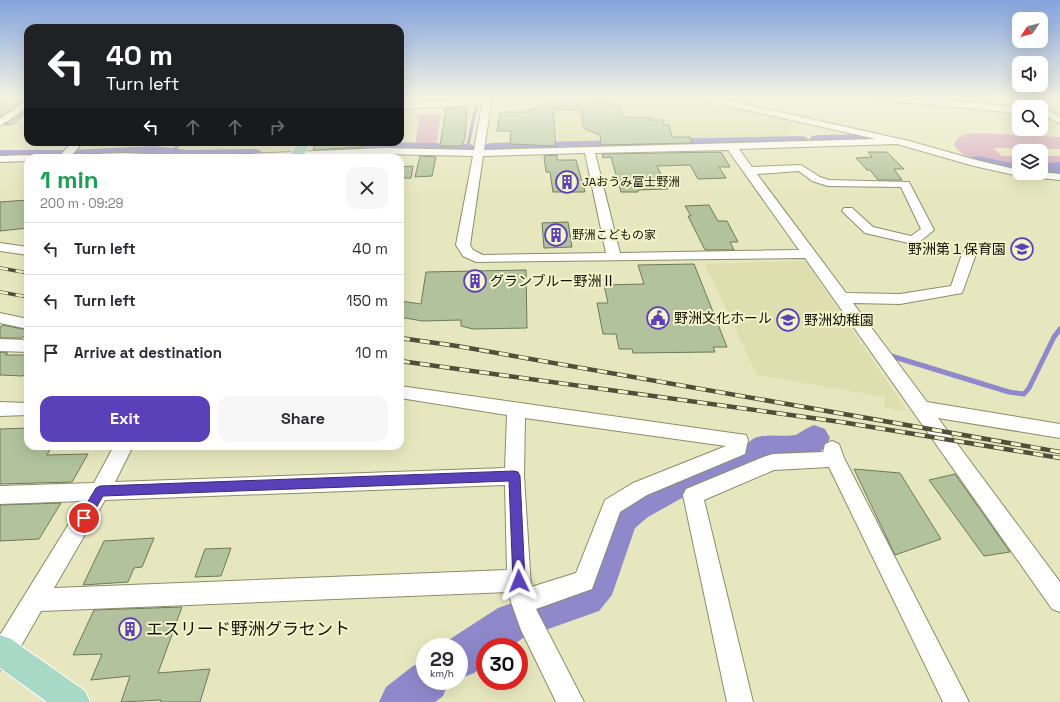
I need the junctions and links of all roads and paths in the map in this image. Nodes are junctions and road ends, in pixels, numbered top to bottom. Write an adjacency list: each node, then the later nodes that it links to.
1 (480, 130): 8 (street)
2 (842, 130): 3 (street)
3 (894, 142): 5 (street); 14 (street)
4 (75, 146): 9 (street)
5 (731, 146): 7 (street); 13 (street)
6 (385, 147): 8 (street); 10 (street)
7 (589, 150): 8 (street); 22 (street)
8 (479, 153): 22 (street)
9 (69, 154)
10 (323, 154)
11 (24, 158): 12 (street)
12 (0, 159)
13 (748, 171): 17 (street); 20 (street)
14 (1012, 172)
15 (1048, 176): 16 (street)
16 (1060, 177)
17 (848, 212)
18 (0, 247): 19 (street)
19 (24, 250)
20 (808, 254): 22 (street); 23 (street)
21 (968, 254): 23 (street)
22 (614, 257)
23 (841, 298): 30 (street)
24 (0, 318): 25 (street)
25 (24, 323)
26 (0, 345): 27 (street)
27 (24, 346)
28 (404, 393): 32 (street)
29 (24, 408): 31 (street)
30 (919, 408): 33 (street); 39 (street)
31 (0, 409)
32 (516, 410): 35 (street); 40 (street)
33 (1060, 431)
34 (122, 450): 36 (street)
35 (514, 476): 36 (street); 40 (street)
36 (100, 491): 37 (street); 38 (street)
37 (0, 495)
38 (35, 600): 40 (street); 41 (street)
39 (1060, 601)
40 (523, 603): 43 (street)
41 (1, 654): 42 (main road)
42 (74, 702)
43 (571, 702)
44 (740, 702): 45 (street)
45 (956, 702)

